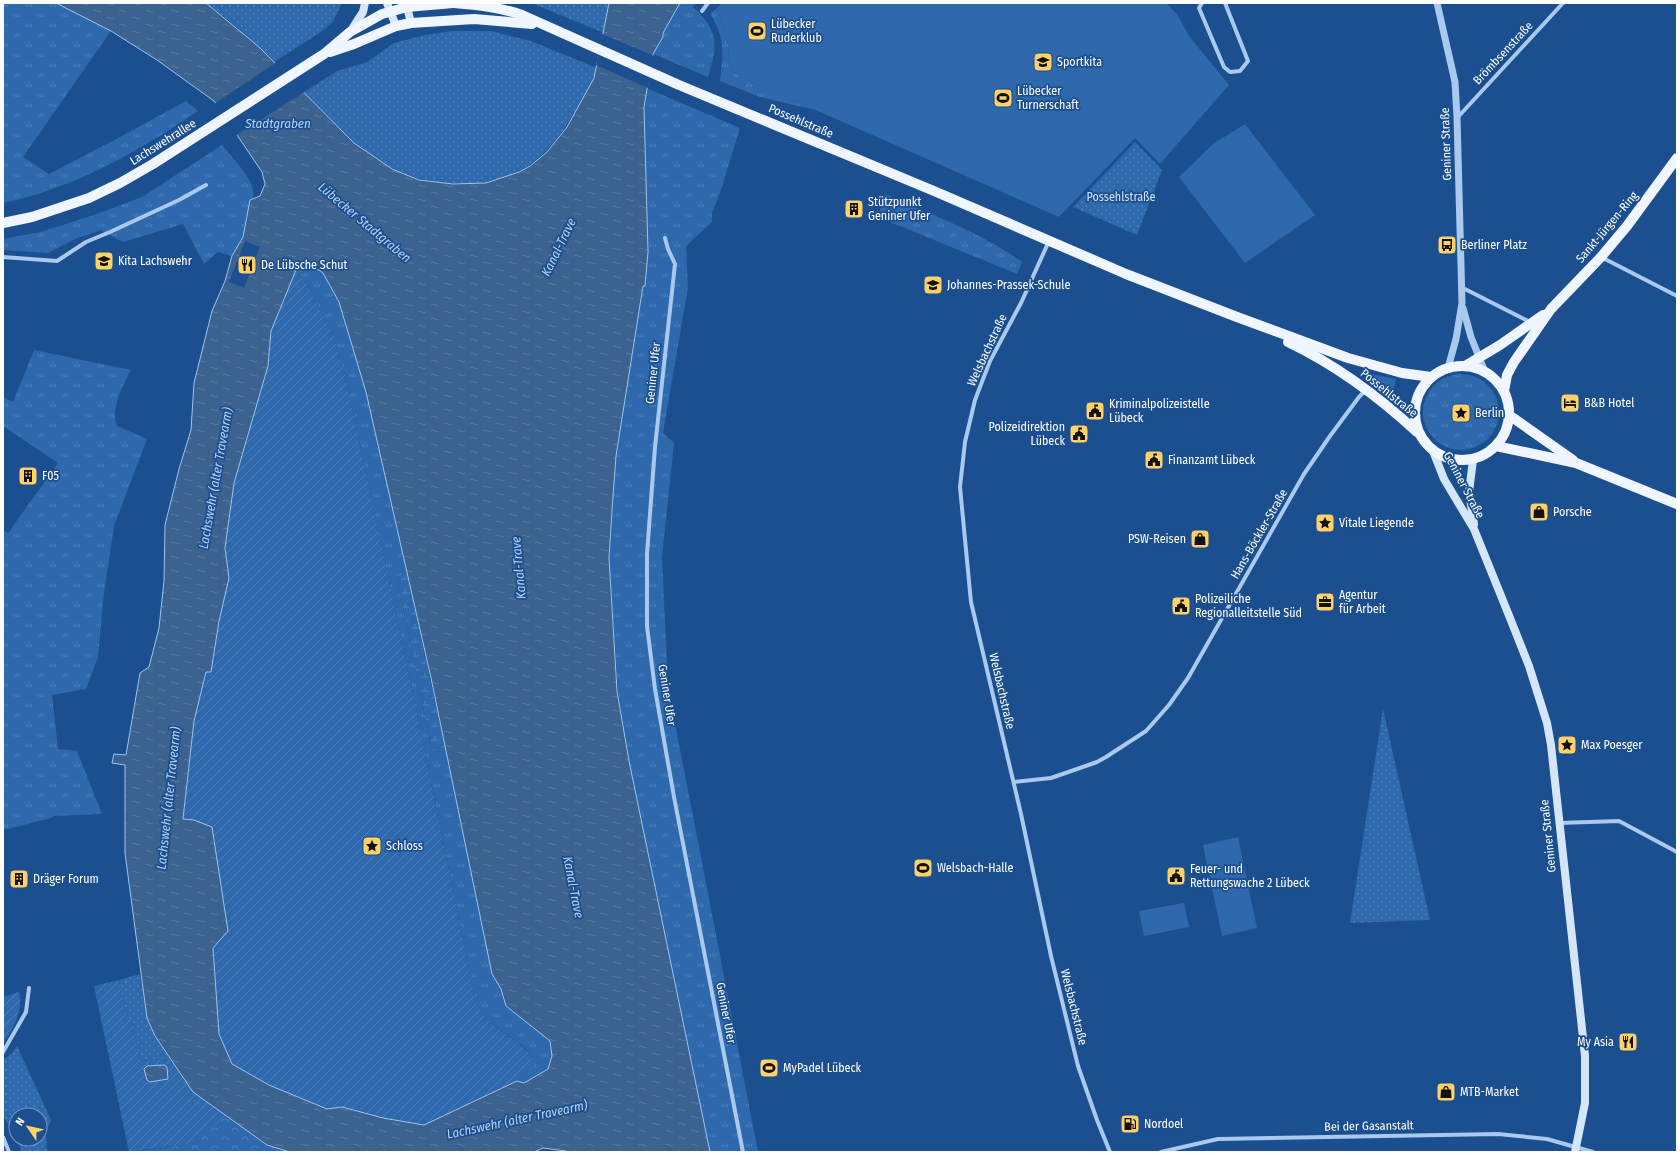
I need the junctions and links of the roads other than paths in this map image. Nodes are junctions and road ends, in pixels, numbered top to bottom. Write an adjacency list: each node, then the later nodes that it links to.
1 (365, 3): 16 (main road)
2 (454, 3): 9 (main road, Lachswehrallee); 11 (main road, Lachswehrallee)
3 (490, 3): 11 (main road, Possehlstraße)
4 (708, 3): 12 (street)
5 (1202, 3): 6 (street)
6 (1225, 3)
7 (1437, 3): 18 (street, Geniner Straße)
8 (1563, 3): 18 (street, Brömbsenstraße)
9 (406, 5): 10 (main road, Lachswehrallee); 13 (main road)
10 (389, 7): 15 (main road); 16 (main road, Lachswehrallee)
11 (504, 9): 14 (main road, Possehlstraße)
12 (702, 10)
13 (411, 23): 14 (main road, Lachswehrallee); 15 (main road, Lachswehrallee)
14 (540, 25): 23 (main road, Possehlstraße)
15 (396, 26): 17 (main road, Lachswehrallee)
16 (350, 32): 17 (main road, Lachswehrallee)
17 (324, 54): 21 (main road, Lachswehrallee)
18 (1457, 117): 26 (street, Geniner Straße)
19 (1677, 158): 25 (main road, Sankt-Jürgen-Ring)
20 (206, 185): 24 (street)
21 (3, 223)
22 (665, 238): 55 (street, Geniner Ufer)
23 (1050, 241): 30 (main road, Possehlstraße); 47 (street, Welsbachstraße)
24 (3, 257)
25 (1601, 257): 27 (street); 29 (main road, Sankt-Jürgen-Ring)
26 (1461, 287): 28 (street, Geniner Straße); 31 (street)
27 (1677, 296)
28 (1462, 303): 32 (street, Geniner Straße); 34 (street, Geniner Straße)
29 (1551, 309): 31 (main road, Sankt-Jürgen-Ring); 38 (main road, Sankt-Jürgen-Ring)
30 (1237, 317): 36 (main road, Possehlstraße); 37 (main road, Possehlstraße)
31 (1532, 323): 32 (main road, Sankt-Jürgen-Ring)
32 (1479, 357): 33 (main road, Sankt-Jürgen-Ring); 35 (street, Geniner Straße)
33 (1465, 366): 34 (main road); 35 (main road)
34 (1448, 368): 36 (main road)
35 (1485, 372): 38 (main road)
36 (1431, 377): 40 (main road)
37 (1367, 389): 40 (main road, Possehlstraße); 47 (street, Hans-Böckler-Straße)
38 (1504, 391): 39 (main road)
39 (1509, 415): 41 (main road); 44 (main road)
40 (1418, 433): 42 (main road)
41 (1496, 446): 43 (main road); 44 (main road)
42 (1433, 451): 43 (main road); 46 (main road, Geniner Straße)
43 (1473, 460): 46 (main road, Geniner Straße)
44 (1576, 462): 45 (main road)
45 (1677, 504)
46 (1474, 529): 48 (main road, Geniner Straße)
47 (1014, 782): 56 (street, Welsbachstraße)
48 (1559, 823): 49 (street); 53 (main road, Geniner Straße)
49 (1677, 852)
50 (29, 988): 51 (street)
51 (3, 1052)
52 (3, 1137): 54 (street)
53 (1576, 1149): 57 (street, Bei der Gasanstalt); 58 (street, Bei der Gasanstalt)
54 (9, 1152)
55 (743, 1152)
56 (1110, 1152)
57 (1161, 1152)
58 (1593, 1152)

